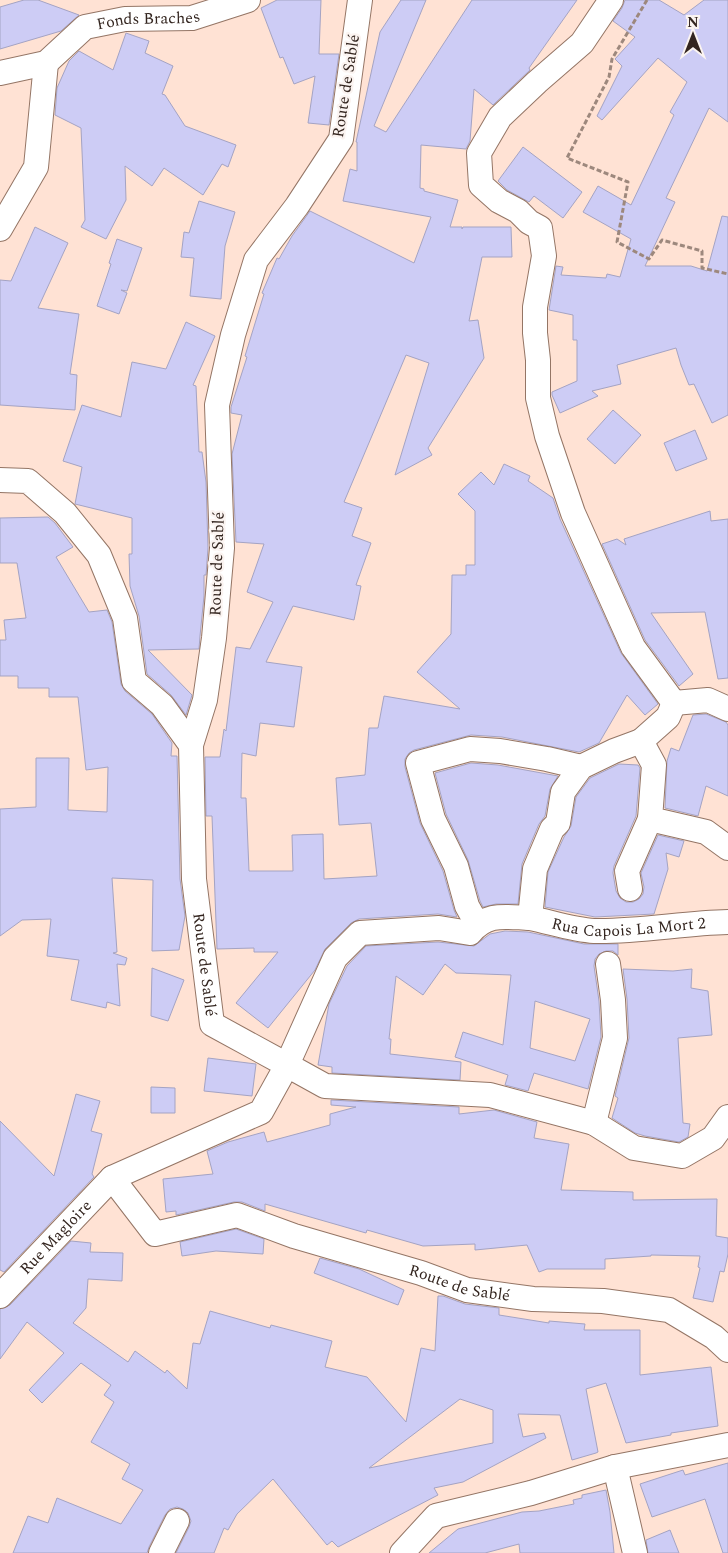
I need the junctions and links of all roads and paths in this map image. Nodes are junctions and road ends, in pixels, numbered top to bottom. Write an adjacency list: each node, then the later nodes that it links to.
1 (248, 0): 5 (street, Fonds Braches)
2 (360, 0): 13 (street, Route de Sablé)
3 (610, 0): 10 (street)
4 (647, 0): 8 (path)
5 (46, 63): 6 (street); 7 (street)
6 (0, 73)
7 (0, 230)
8 (728, 274)
9 (0, 480): 13 (street)
10 (674, 703): 11 (street); 12 (street)
11 (728, 709)
12 (641, 741): 14 (street); 15 (street)
13 (192, 745): 22 (street, Route de Sablé)
14 (581, 767): 18 (street); 20 (street)
15 (650, 819): 16 (street); 17 (street)
16 (728, 848)
17 (630, 889)
18 (530, 918): 19 (street, Rua Capois La Mort 2); 20 (street, Rua Capois La Mort 2)
19 (728, 922)
20 (477, 924): 22 (street, Rua Capois La Mort 2)
21 (608, 964): 24 (street)
22 (287, 1065): 24 (street); 25 (street)
23 (728, 1117): 24 (street)
24 (594, 1123)
25 (112, 1178): 26 (street, Rue Magloire); 27 (street, Route de Sablé)
26 (0, 1296)
27 (728, 1350)
28 (728, 1445): 29 (street)
29 (615, 1467): 32 (street); 33 (street)
30 (178, 1521): 31 (street)
31 (162, 1553)
32 (402, 1553)
33 (635, 1553)

